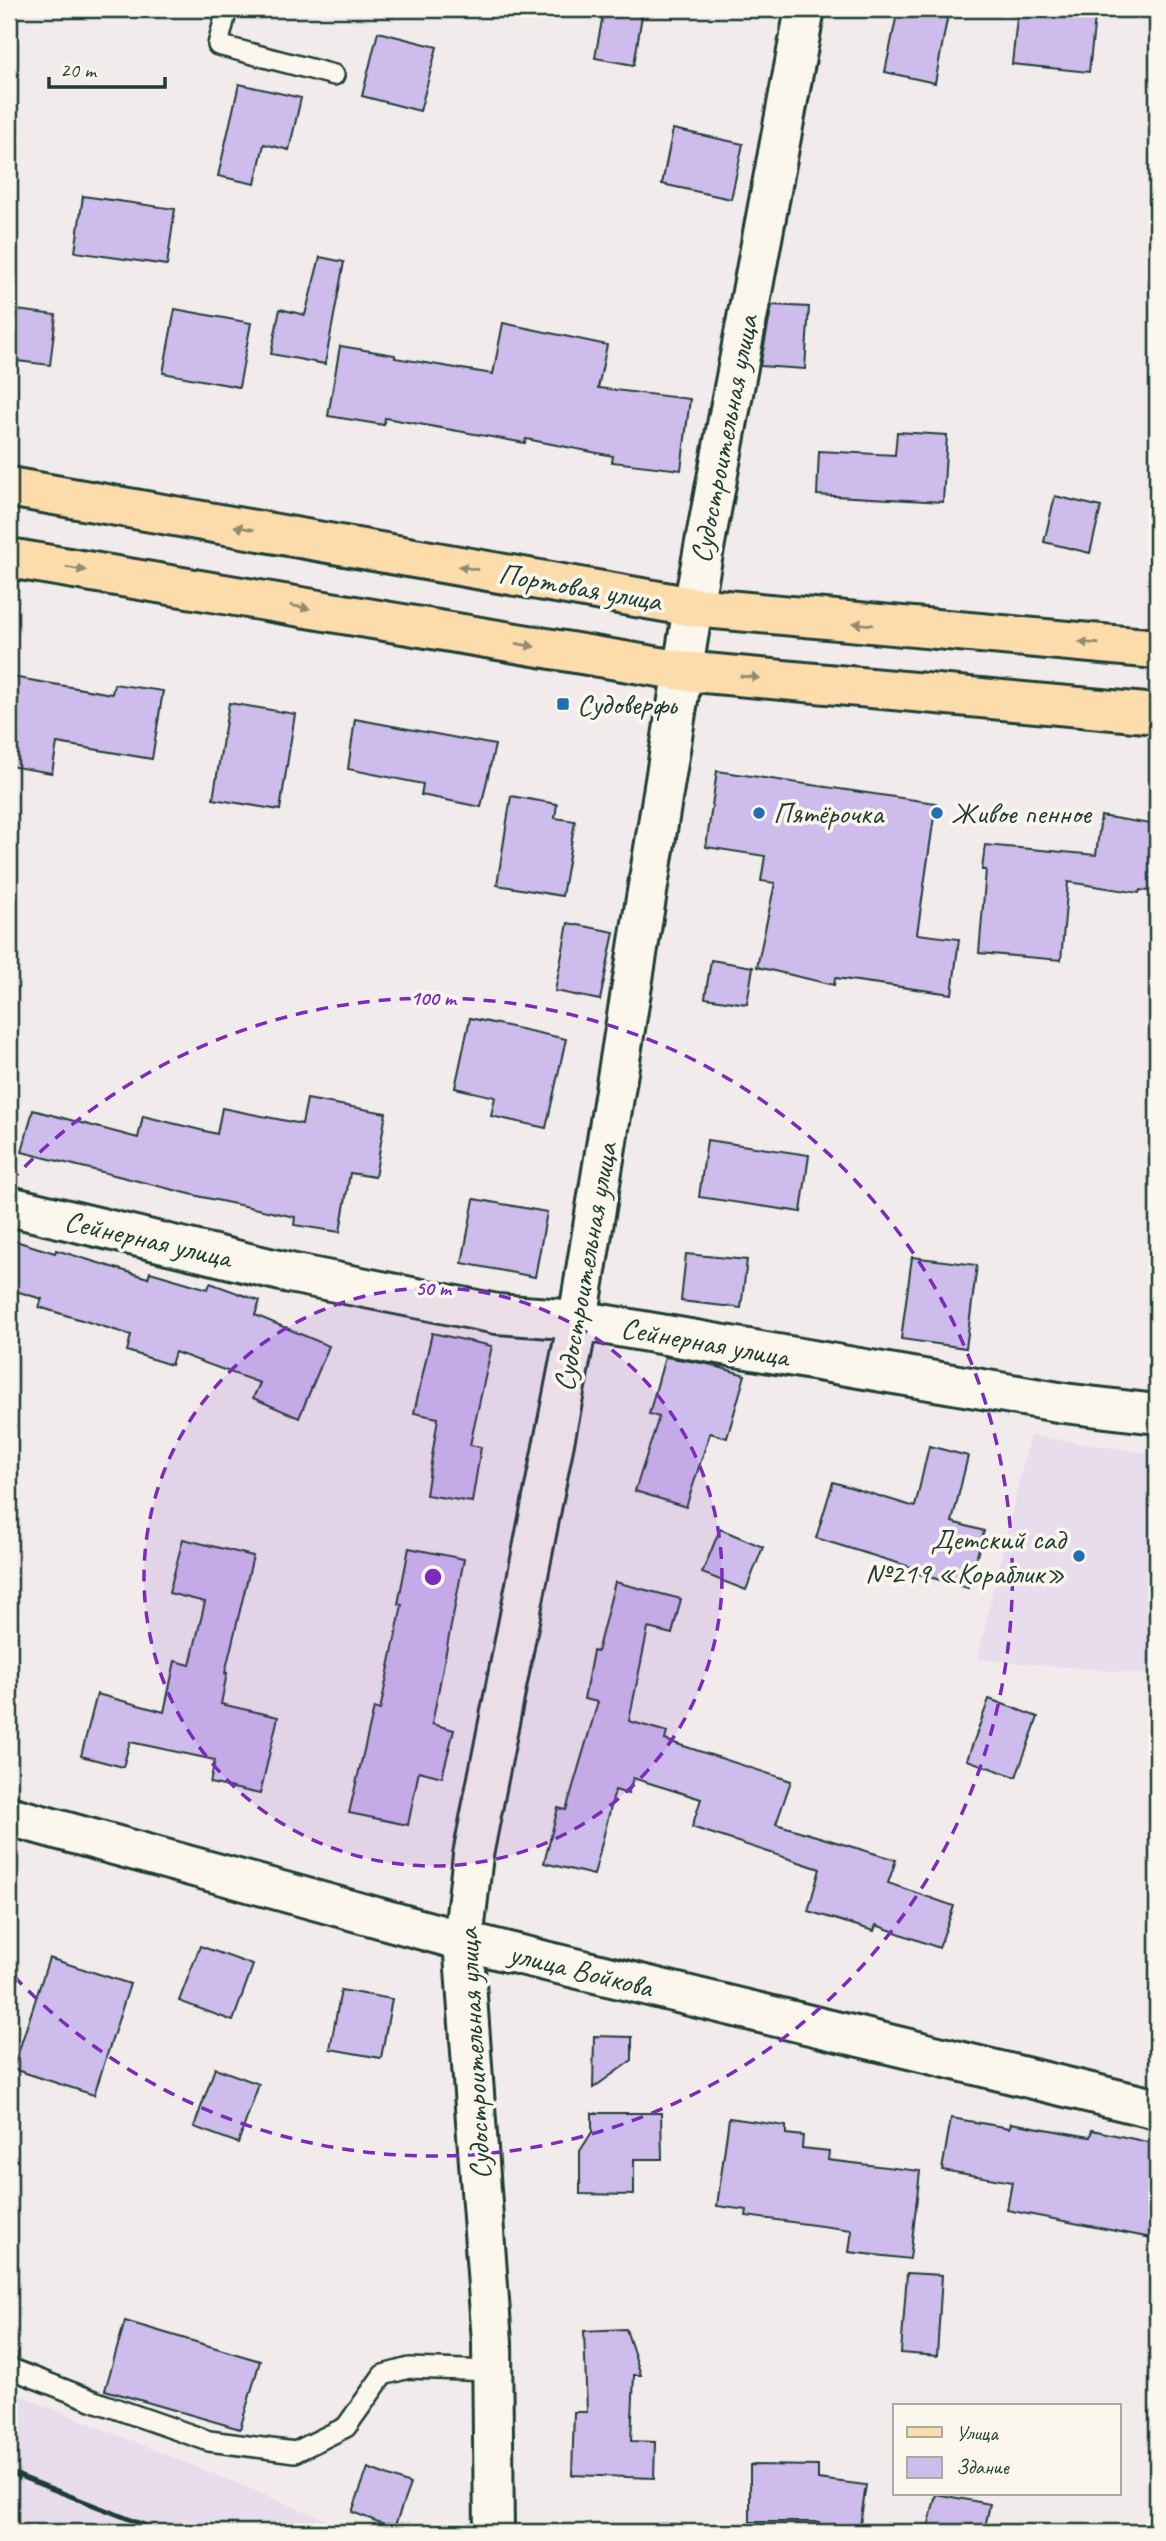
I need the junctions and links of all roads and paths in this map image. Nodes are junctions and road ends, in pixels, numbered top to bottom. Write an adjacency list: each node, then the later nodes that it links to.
1 (227, 9): 3 (lane)
2 (805, 9): 6 (street, Судостроительная улица)
3 (334, 75)
4 (9, 487): 6 (main road, Портовая улица, one-way to 4)
5 (9, 558): 8 (main road, one-way to 8)
6 (693, 607): 7 (main road, Портовая улица, one-way to 6); 8 (street, Судостроительная улица)
7 (1157, 649)
8 (683, 671): 9 (main road, one-way to 9); 11 (street, Судостроительная улица)
9 (1157, 714)
10 (9, 1206): 11 (street, Сейнерная улица)
11 (578, 1320): 12 (street, Сейнерная улица); 14 (street, Судостроительная улица)
12 (1157, 1414)
13 (9, 1816): 14 (street, улица Войкова)
14 (463, 1941): 15 (street, улица Войкова); 17 (street, Судостроительная улица)
15 (1157, 2109)
16 (9, 2368): 17 (lane)
17 (492, 2371): 18 (street, Судостроительная улица)
18 (498, 2531)

